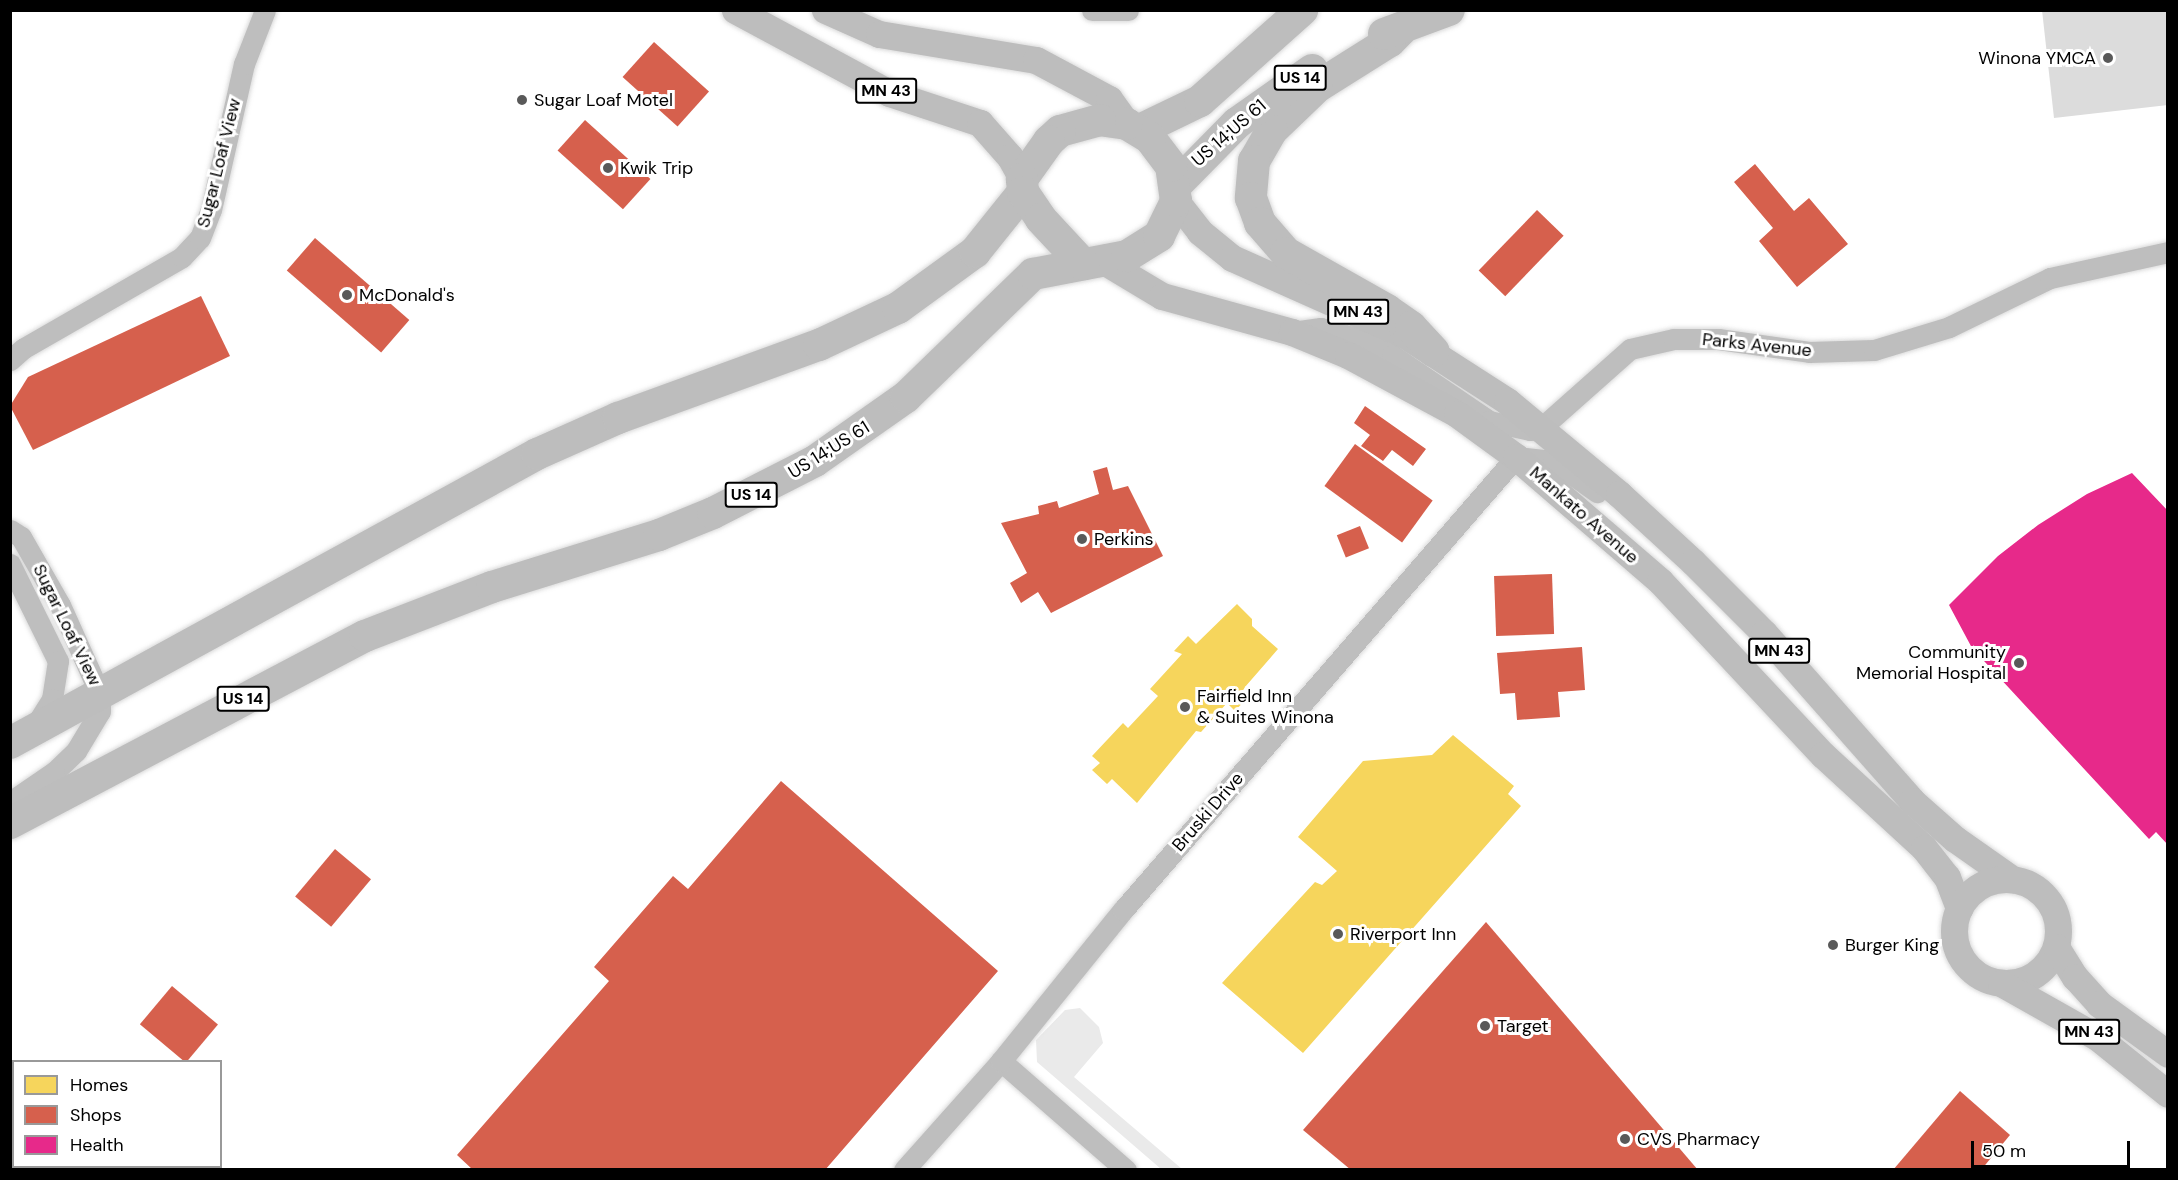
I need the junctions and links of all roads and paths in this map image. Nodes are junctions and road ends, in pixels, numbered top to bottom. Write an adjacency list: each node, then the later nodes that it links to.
1 (265, 10): 16 (street, Sugar Loaf View)
2 (735, 10): 10 (main road, MN 43)
3 (825, 10): 9 (main road)
4 (1092, 10): 5 (street)
5 (1128, 10)
6 (1302, 10): 9 (highway, US 14)
7 (1449, 10): 8 (highway, US 14;US 61 / US 14)
8 (1404, 27): 11 (highway, US 14;US 61 / US 14); 15 (highway)
9 (1133, 127): 10 (highway); 11 (highway, US 14;US 61)
10 (1023, 185): 13 (highway); 22 (highway)
11 (1176, 193): 13 (highway, US 14;US 61 / US 14); 15 (main road, Mankato Avenue / MN 43)
12 (2168, 252): 17 (street, Parks Avenue)
13 (1094, 263): 14 (main road, Mankato Avenue / MN 43); 25 (highway, US 14;US 61 / US 14)
14 (1292, 332): 17 (street); 18 (main road, Mankato Avenue / MN 43)
15 (1433, 351): 17 (main road, Mankato Avenue / MN 43)
16 (10, 360)
17 (1540, 428): 20 (main road, Mankato Avenue / MN 43)
18 (1516, 457): 20 (street); 27 (main road, Mankato Avenue / MN 43); 31 (street, Bruski Drive)
19 (10, 530): 22 (street, Sugar Loaf View)
20 (1692, 562): 26 (main road, Mankato Avenue / MN 43)
21 (10, 564): 23 (street, Sugar Loaf View)
22 (100, 694): 23 (highway); 24 (street)
23 (21, 737)
24 (10, 802)
25 (10, 823)
26 (2012, 879): 27 (main road); 28 (main road, Mankato Avenue / MN 43)
27 (1959, 909): 29 (main road, Mankato Avenue / MN 43)
28 (2056, 947): 29 (main road); 30 (main road, MN 43)
29 (2001, 983): 32 (main road, Mankato Avenue / MN 43)
30 (2168, 1054)
31 (1001, 1060): 33 (street, Bruski Drive); 34 (street)
32 (2168, 1094)
33 (904, 1170)
34 (1126, 1170)

